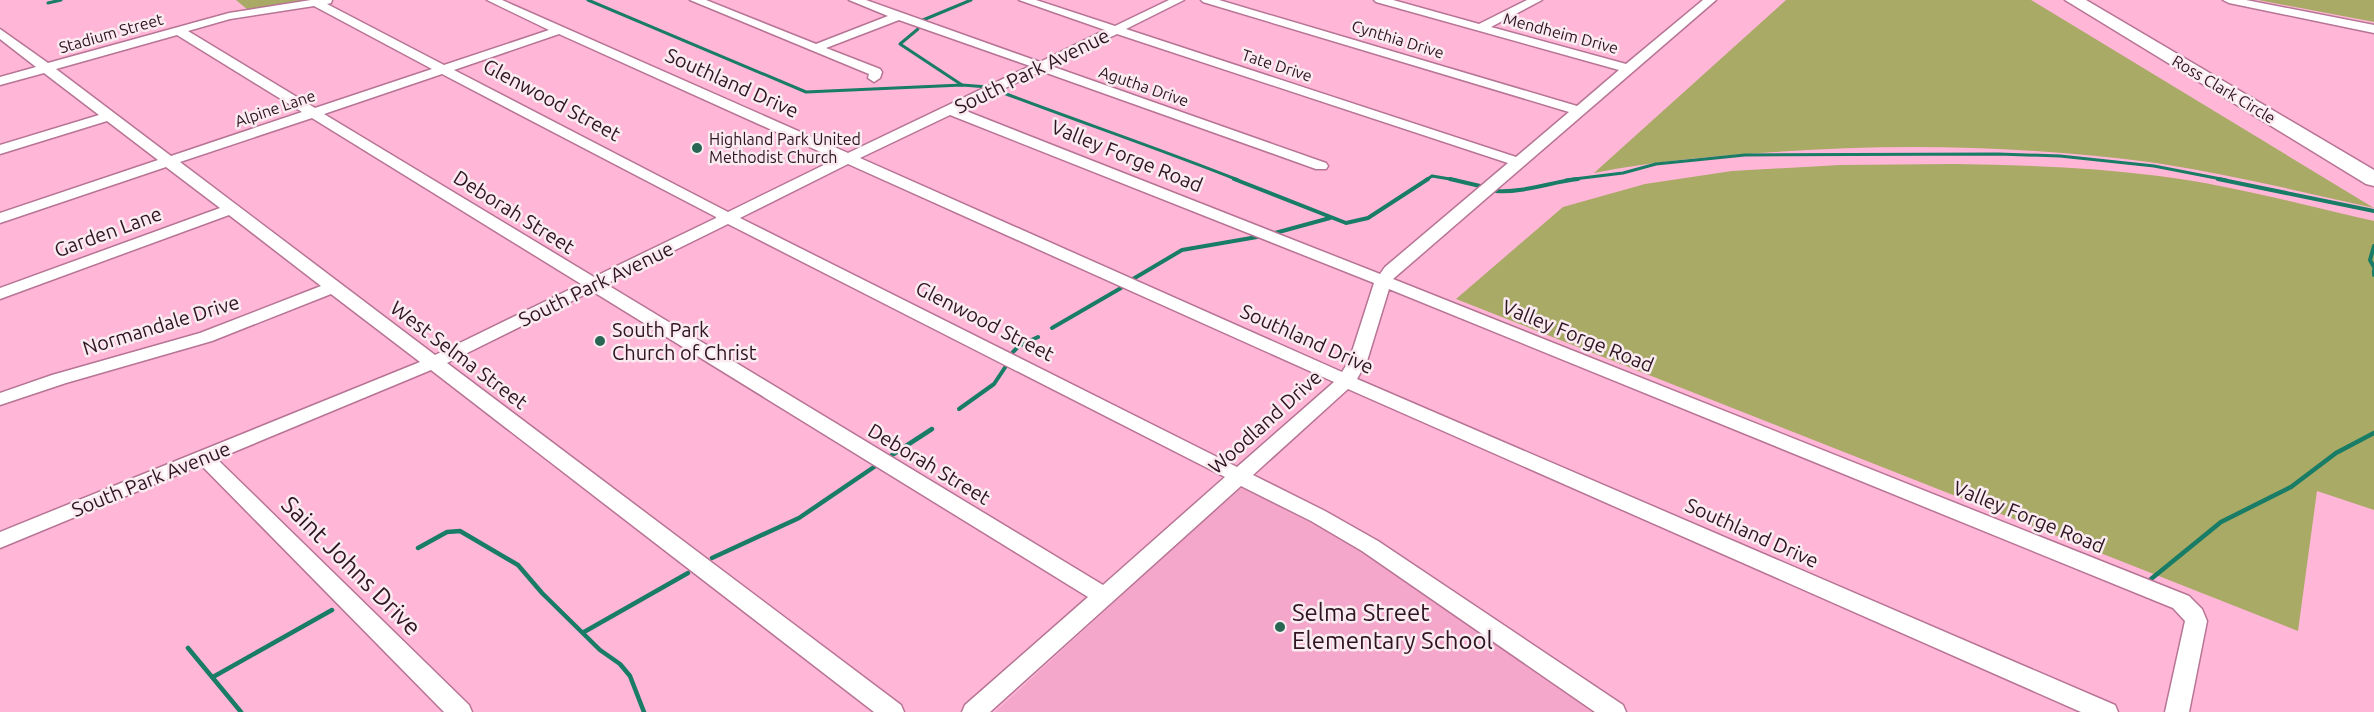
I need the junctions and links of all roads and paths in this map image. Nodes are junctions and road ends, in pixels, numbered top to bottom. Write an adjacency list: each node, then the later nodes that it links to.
1 (337, 0): 14 (street, Stadium Street)
2 (493, 0): 18 (street, Southland Drive)
3 (696, 0): 22 (street)
4 (855, 0): 15 (street, Agutha Drive)
5 (1025, 0): 19 (street, Tate Drive)
6 (1178, 0): 19 (street, South Park Avenue)
7 (1207, 0): 32 (street, Cynthia Drive)
8 (1380, 0): 16 (street, Mendheim Drive)
9 (1536, 0): 16 (street)
10 (1710, 0): 26 (street, Woodland Drive)
11 (2074, 0): 30 (highway, Ross Clark Circle)
12 (2094, 0): 29 (highway, Ross Clark Circle)
13 (2229, 0): 17 (street)
14 (316, 3): 20 (street, Stadium Street); 25 (street, Glenwood Street)
15 (898, 16): 22 (street); 23 (street, Agutha Drive)
16 (1479, 28): 26 (street, Mendheim Drive)
17 (2374, 29)
18 (560, 30): 25 (street, Alpine Lane); 36 (street, Southland Drive)
19 (1116, 30): 23 (street, South Park Avenue); 38 (street, Tate Drive)
20 (179, 31): 24 (street, Stadium Street); 33 (street, Deborah Street)
21 (0, 33): 24 (street, West Selma Street)
22 (815, 48): 27 (street)
23 (1040, 67): 31 (street, South Park Avenue); 41 (street, Agutha Drive)
24 (46, 68): 28 (street, Stadium Street); 34 (street, West Selma Street)
25 (444, 69): 33 (street, Alpine Lane); 47 (street, Glenwood Street)
26 (1629, 69): 32 (street, Woodland Drive)
27 (874, 78)
28 (0, 81)
29 (2246, 89): 30 (highway); 39 (highway, Ross Clark Circle)
30 (2225, 90): 40 (highway, Ross Clark Circle)
31 (950, 110): 36 (street, South Park Avenue); 48 (street, Valley Forge Road)
32 (1580, 111): 38 (street, Woodland Drive)
33 (313, 113): 37 (street, Alpine Lane); 49 (street, Deborah Street)
34 (110, 116): 35 (street); 37 (street, West Selma Street)
35 (0, 150)
36 (847, 159): 47 (street, South Park Avenue); 53 (street, Southland Drive)
37 (170, 161): 45 (street, West Selma Street); 46 (street, Alpine Lane)
38 (1518, 162): 48 (street, Woodland Drive)
39 (2374, 164)
40 (2350, 165): 42 (highway); 43 (highway, Ross Clark Circle); 44 (highway)
41 (1321, 166)
42 (2374, 169)
43 (2374, 179)
44 (2374, 184)
45 (231, 209): 50 (street, West Selma Street); 51 (street, Garden Lane)
46 (0, 218)
47 (730, 218): 49 (street, South Park Avenue); 56 (street, Glenwood Street)
48 (1383, 281): 53 (street, Woodland Drive); 64 (street, Valley Forge Road)
49 (594, 286): 52 (street, South Park Avenue); 58 (street, Deborah Street)
50 (333, 287): 52 (street, West Selma Street); 54 (street, Normandale Drive)
51 (0, 294)
52 (433, 363): 55 (street, South Park Avenue); 60 (street, West Selma Street)
53 (1346, 381): 56 (street, Woodland Drive); 63 (street, Southland Drive)
54 (0, 399)
55 (205, 458): 57 (street, South Park Avenue); 59 (street, Saint Johns Drive)
56 (1239, 475): 58 (street, Woodland Drive); 62 (street, Glenwood Street)
57 (0, 540)
58 (1104, 596): 61 (street, Woodland Drive)
59 (460, 712)
60 (892, 712)
61 (974, 712)
62 (1614, 712)
63 (2106, 712)
64 (2177, 712)

